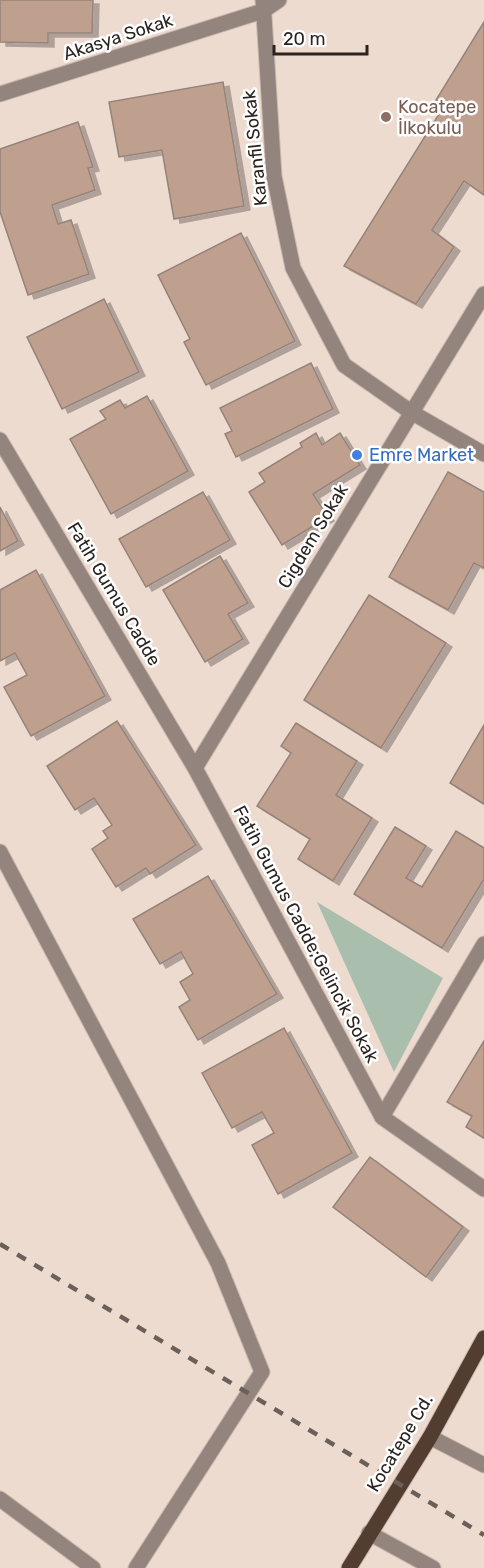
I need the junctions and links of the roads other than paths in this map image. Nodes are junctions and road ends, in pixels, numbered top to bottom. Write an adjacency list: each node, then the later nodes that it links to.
1 (279, 0): 2 (street, Akasya Sokak)
2 (263, 6): 3 (street, Akasya Sokak); 5 (street, Karanfil Sokak)
3 (0, 94)
4 (484, 294): 5 (street, Cigdem Sokak)
5 (411, 412): 7 (street, Karanfil Sokak); 8 (street, Cigdem Sokak)
6 (0, 440): 8 (street, Fatih Gumus Cadde)
7 (484, 454)
8 (195, 768): 11 (street, Fatih Gumus Cadde;Gelincik Sokak)
9 (0, 852): 19 (street)
10 (484, 944): 11 (street)
11 (382, 1117): 12 (street, Fatih Gumus Cadde;Gelincik Sokak)
12 (484, 1189)
13 (484, 1338): 14 (main road, Kocatepe Cd.)
14 (430, 1437): 15 (street); 17 (main road, Kocatepe Cd.)
15 (484, 1465)
16 (0, 1499): 18 (street)
17 (369, 1533): 20 (main road, Kocatepe Cd.); 21 (street)
18 (93, 1568)
19 (136, 1568)
20 (349, 1568)
21 (433, 1568)

